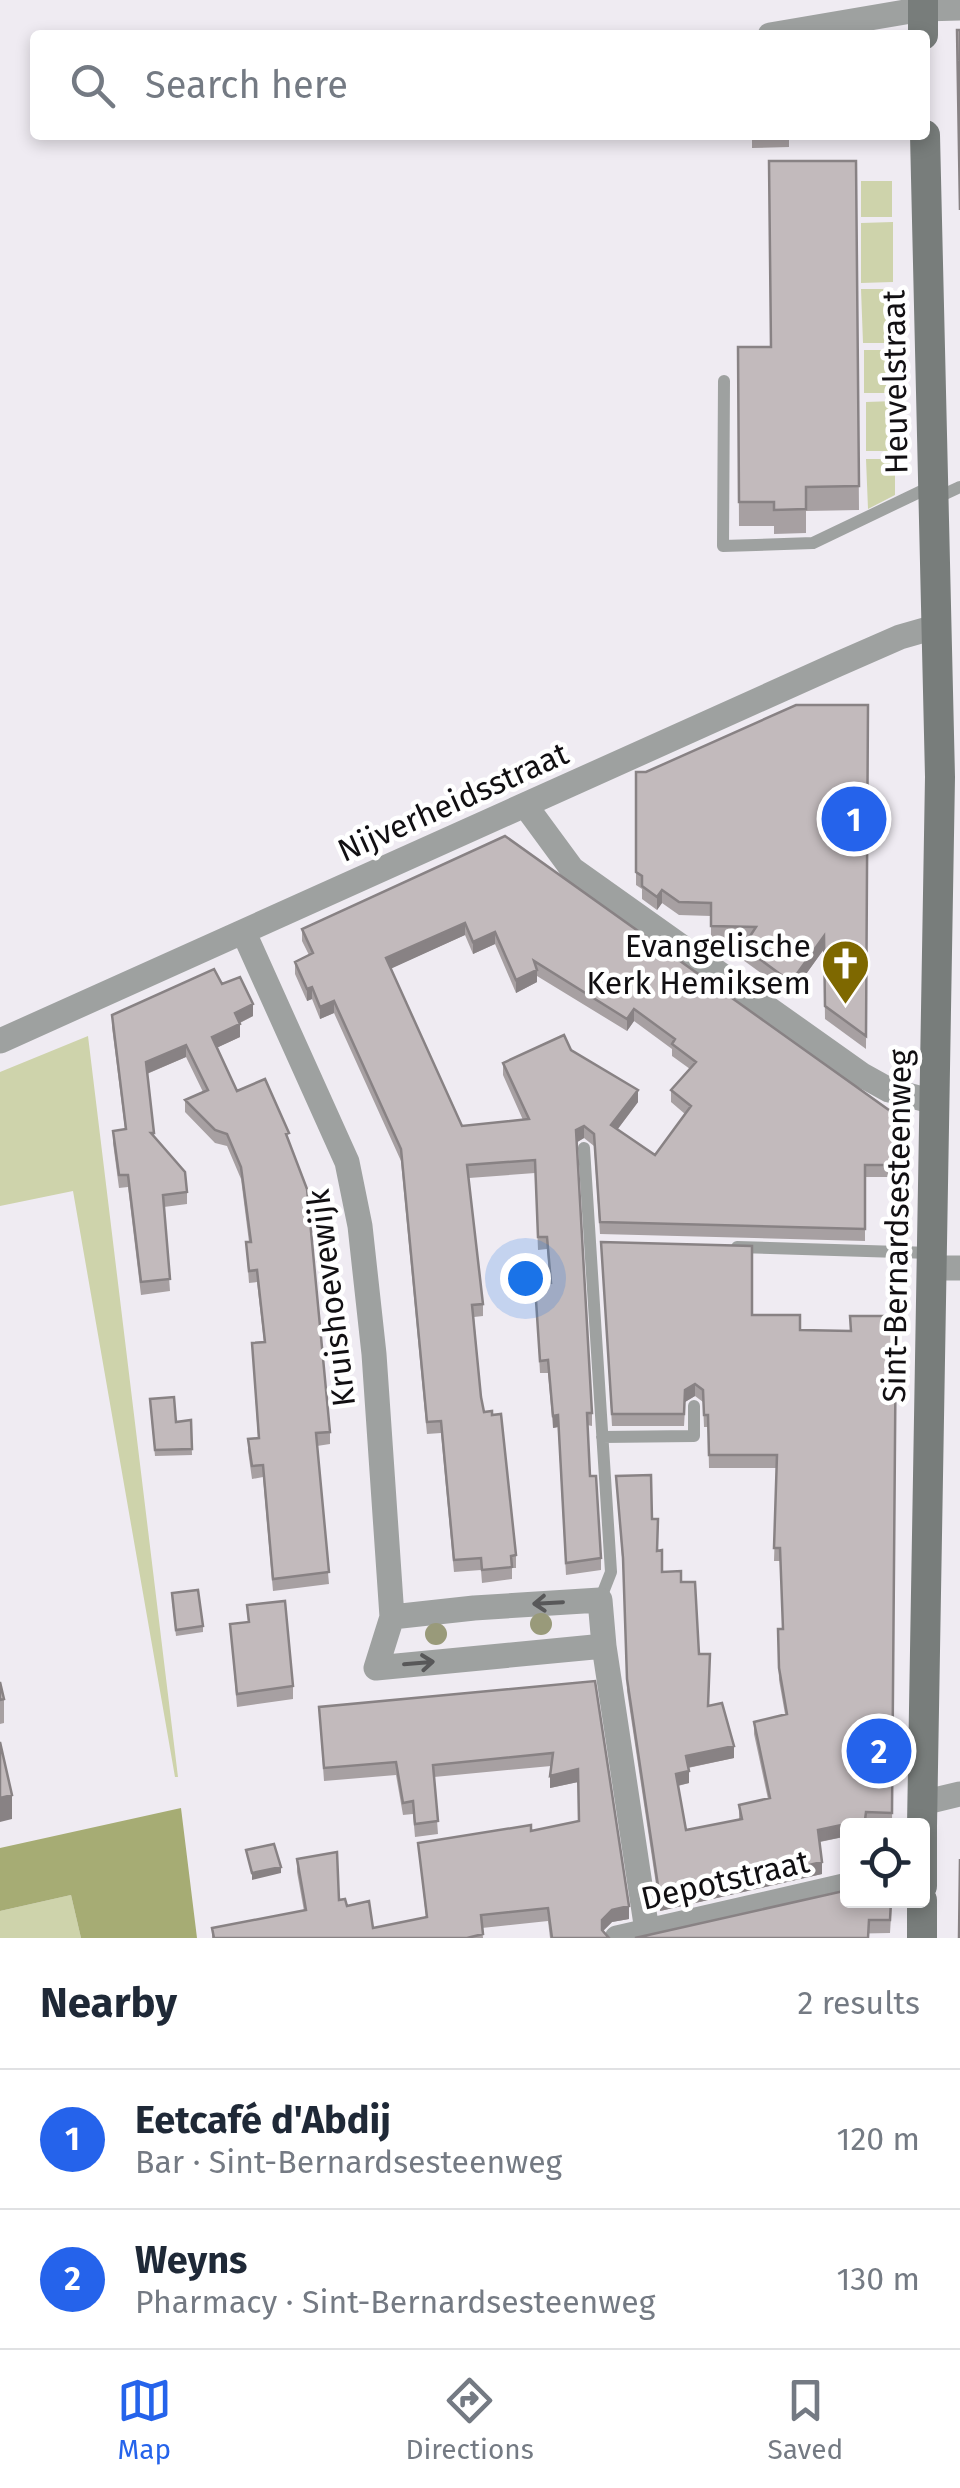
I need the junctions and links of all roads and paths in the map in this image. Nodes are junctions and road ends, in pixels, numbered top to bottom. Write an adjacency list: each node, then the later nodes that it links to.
1 (960, 8): 2 (street)
2 (923, 15): 3 (street)
3 (808, 30)
4 (925, 140): 6 (main road, Heuvelstraat)
5 (724, 381): 6 (lane)
6 (941, 491): 7 (main road, Heuvelstraat)
7 (935, 627): 8 (main road, Sint-Bernardsesteenweg); 9 (street, Nijverheidsstraat)
8 (950, 773): 12 (main road, Sint-Bernardsesteenweg)
9 (525, 805): 10 (street, Nijverheidsstraat); 12 (street)
10 (244, 933): 11 (street, Nijverheidsstraat); 21 (street, Kruishoevewijk)
11 (0, 1041)
12 (934, 1102): 17 (main road, Sint-Bernardsesteenweg)
13 (584, 1148): 14 (lane)
14 (590, 1244): 15 (lane); 19 (lane)
15 (608, 1244)
16 (716, 1247): 17 (lane)
17 (941, 1263): 24 (main road, Sint-Bernardsesteenweg)
18 (694, 1406): 19 (lane)
19 (602, 1437): 20 (lane)
20 (600, 1600): 21 (street, one-way to 21); 22 (street)
21 (392, 1617): 22 (street, Kruishoevewijk, one-way to 22)
22 (604, 1646): 28 (street)
23 (960, 1794): 25 (street)
24 (922, 1818)
25 (924, 1818)
26 (840, 1887): 28 (street, Depotstraat)
27 (922, 1908): 30 (main road)
28 (647, 1931): 29 (street, Depotstraat)
29 (617, 1938)
30 (922, 1938)

